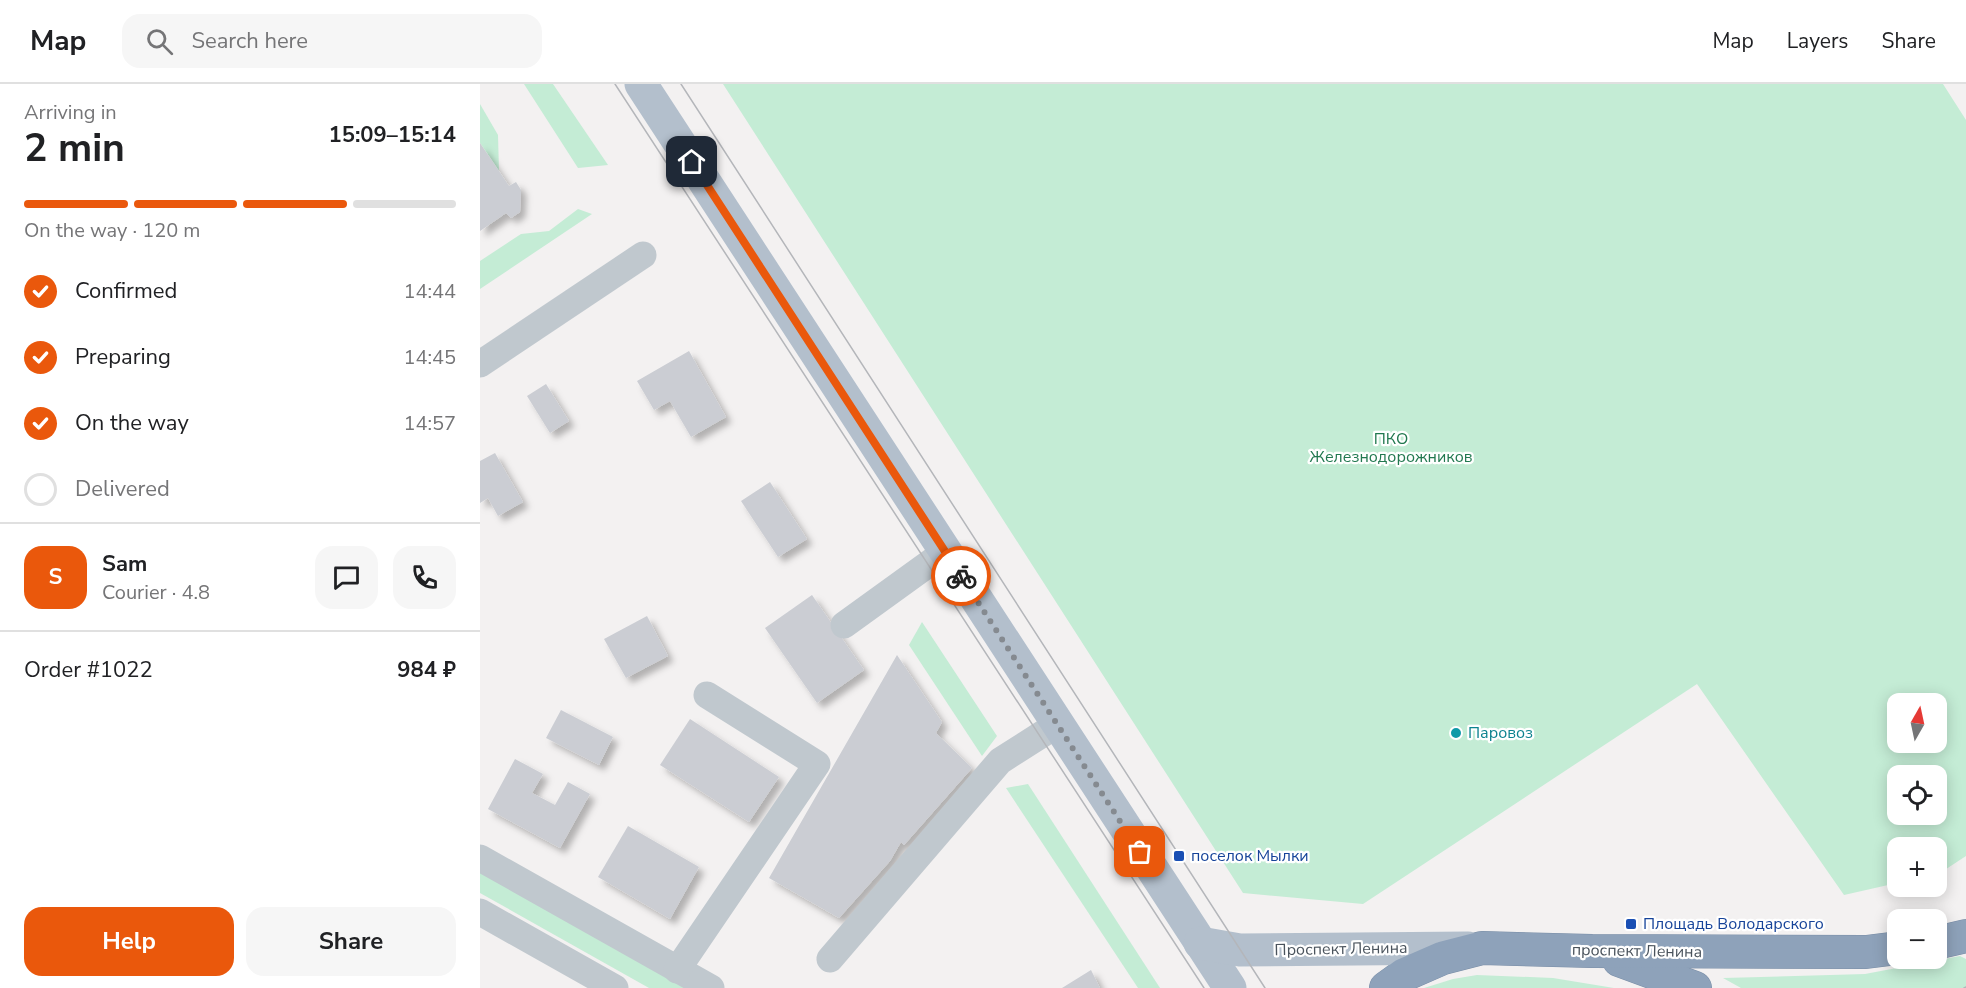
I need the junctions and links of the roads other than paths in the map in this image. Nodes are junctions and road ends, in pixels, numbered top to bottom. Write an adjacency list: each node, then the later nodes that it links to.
1 (641, 84): 4 (main road)
2 (643, 255): 3 (street)
3 (480, 364)
4 (945, 552): 5 (street); 7 (main road)
5 (844, 624)
6 (706, 695): 17 (street)
7 (1058, 724): 12 (main road); 16 (street)
8 (480, 858): 17 (street)
9 (480, 912): 18 (street)
10 (1966, 936): 11 (highway)
11 (1947, 940)
12 (1200, 943): 13 (main road, Проспект Ленина); 20 (main road)
13 (1482, 948): 15 (highway, проспект Ленина); 21 (highway, проспект Ленина)
14 (1887, 949): 15 (highway, проспект Ленина)
15 (1592, 951): 22 (highway)
16 (830, 959)
17 (677, 970): 19 (street)
18 (615, 988)
19 (711, 988)
20 (1230, 988)
21 (1386, 988)
22 (1695, 988)

